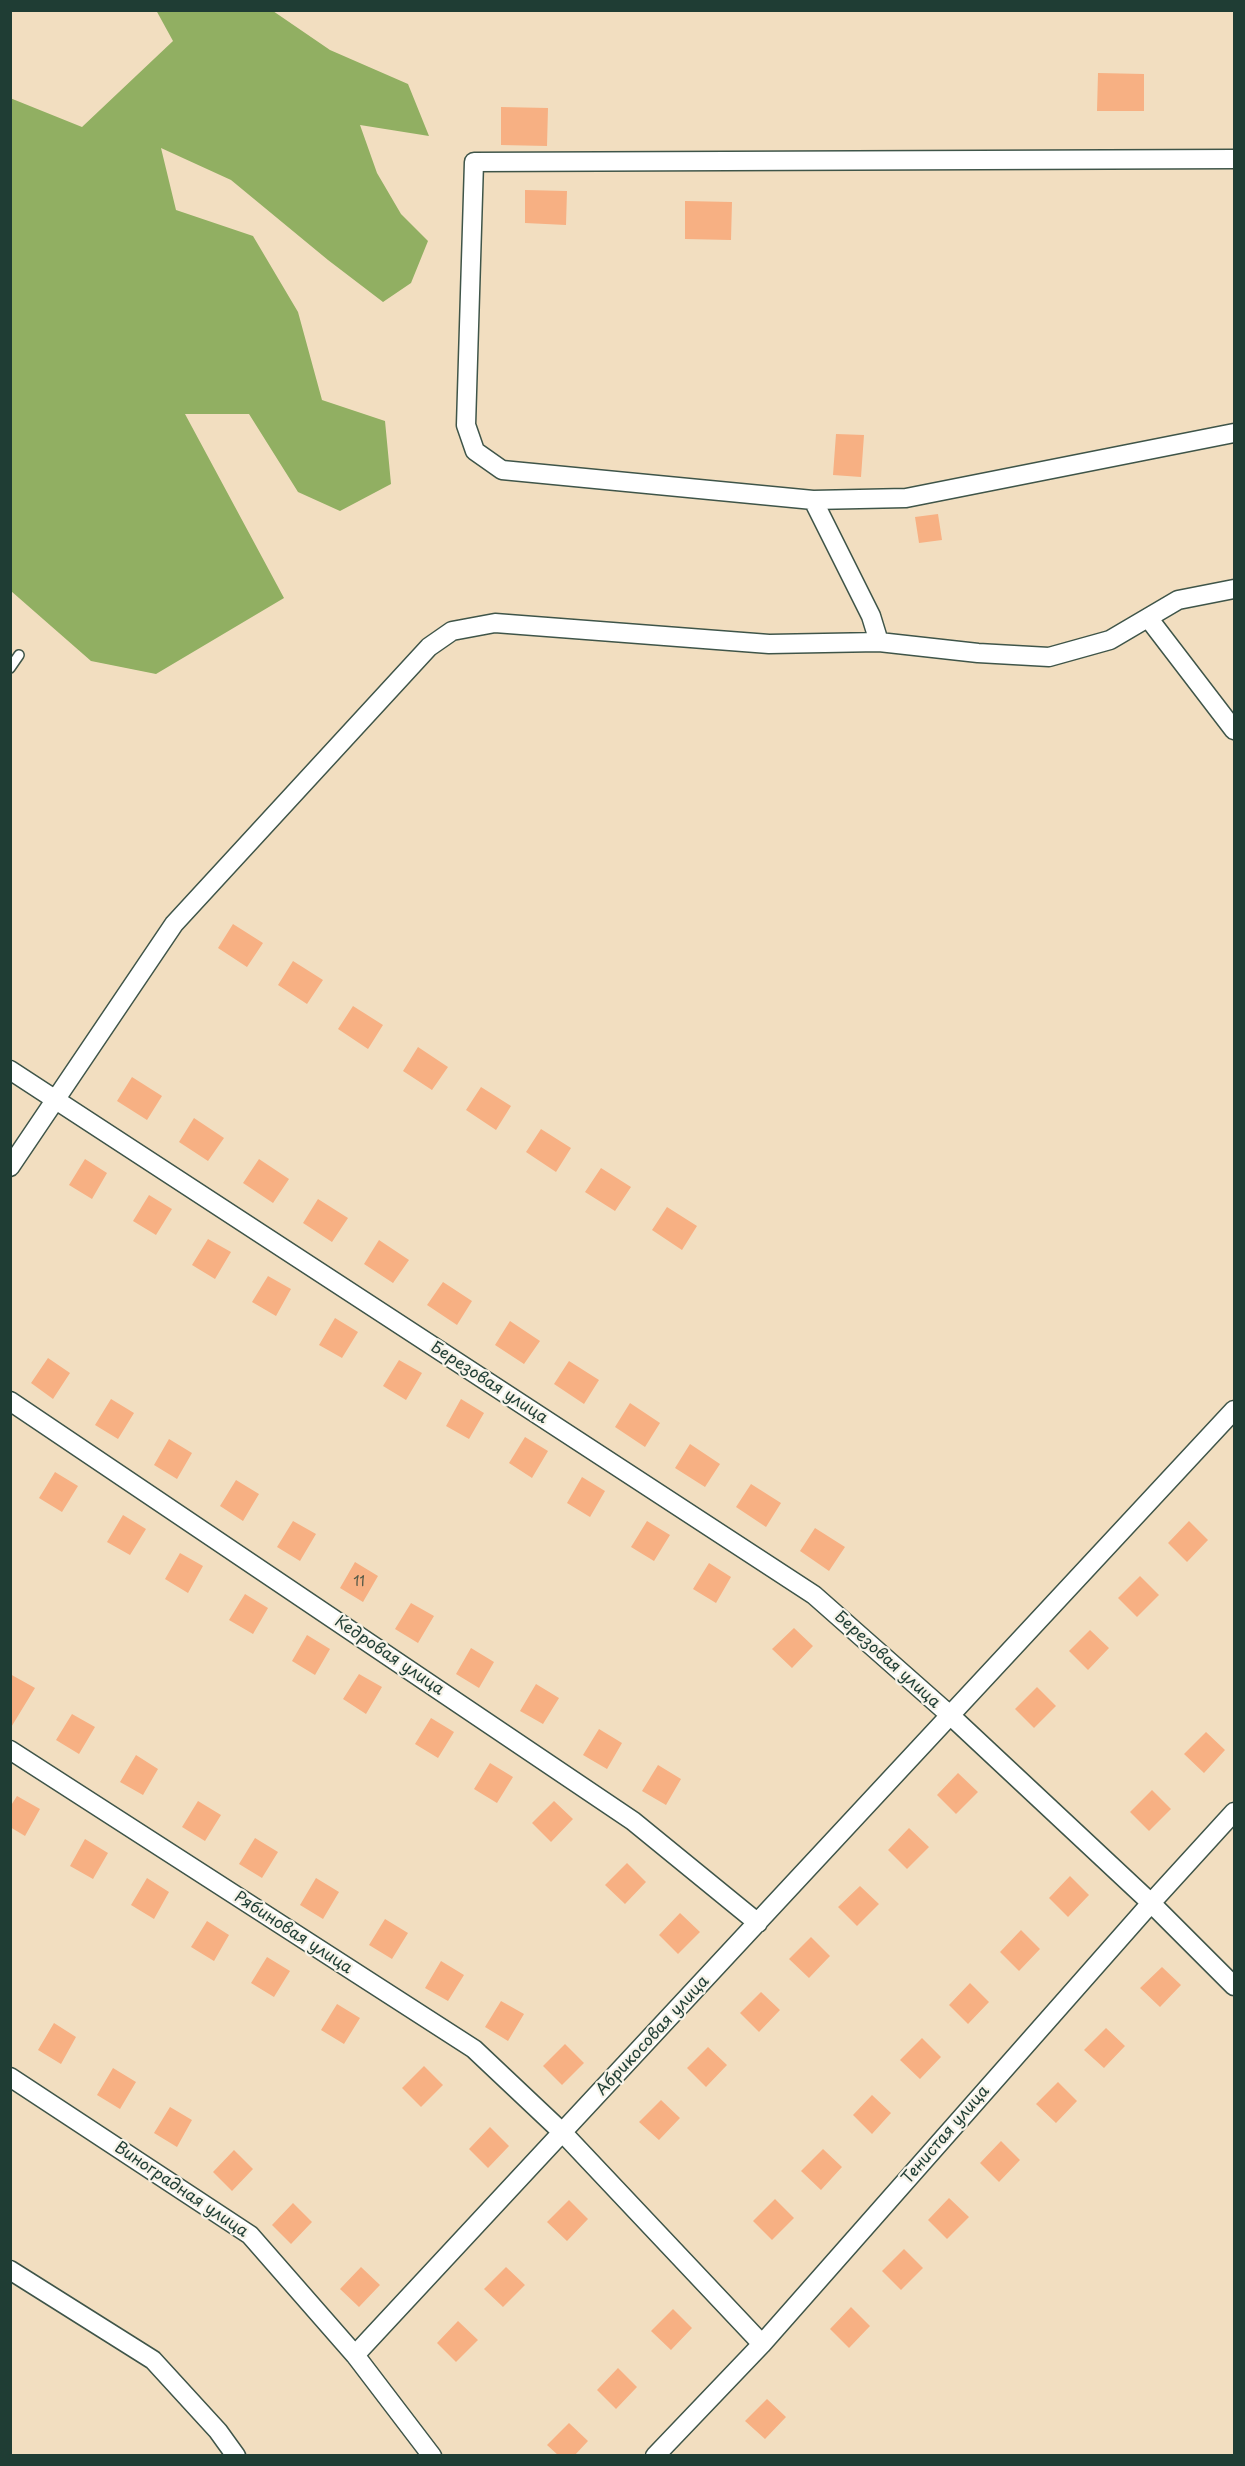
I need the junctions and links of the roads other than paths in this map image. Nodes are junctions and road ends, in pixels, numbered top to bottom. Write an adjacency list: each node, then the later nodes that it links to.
1 (1234, 159): 3 (street)
2 (1234, 433): 3 (street)
3 (813, 500): 6 (street)
4 (1234, 589): 5 (street)
5 (1149, 619): 6 (street); 9 (street)
6 (879, 642): 11 (street)
7 (19, 655): 8 (lane)
8 (10, 668)
9 (1234, 730)
10 (10, 1070): 11 (street, Березовая улица)
11 (55, 1099): 12 (street); 15 (street, Березовая улица)
12 (10, 1167)
13 (10, 1401): 19 (street, Кедровая улица)
14 (1234, 1410): 15 (street, Абрикосовая улица)
15 (951, 1716): 18 (street, Березовая улица); 19 (street, Абрикосовая улица)
16 (10, 1750): 22 (street, Рябиновая улица)
17 (1234, 1812): 18 (street, Тенистая улица)
18 (1151, 1903): 20 (street, Березовая улица); 24 (street, Тенистая улица)
19 (758, 1923): 22 (street, Абрикосовая улица)
20 (1234, 1986)
21 (10, 2077): 25 (street, Виноградная улица)
22 (563, 2133): 24 (street, Рябиновая улица); 25 (street, Абрикосовая улица)
23 (10, 2270): 26 (street)
24 (762, 2344): 28 (street, Тенистая улица)
25 (355, 2355): 27 (street, Виноградная улица)
26 (236, 2456)
27 (432, 2456)
28 (655, 2456)

